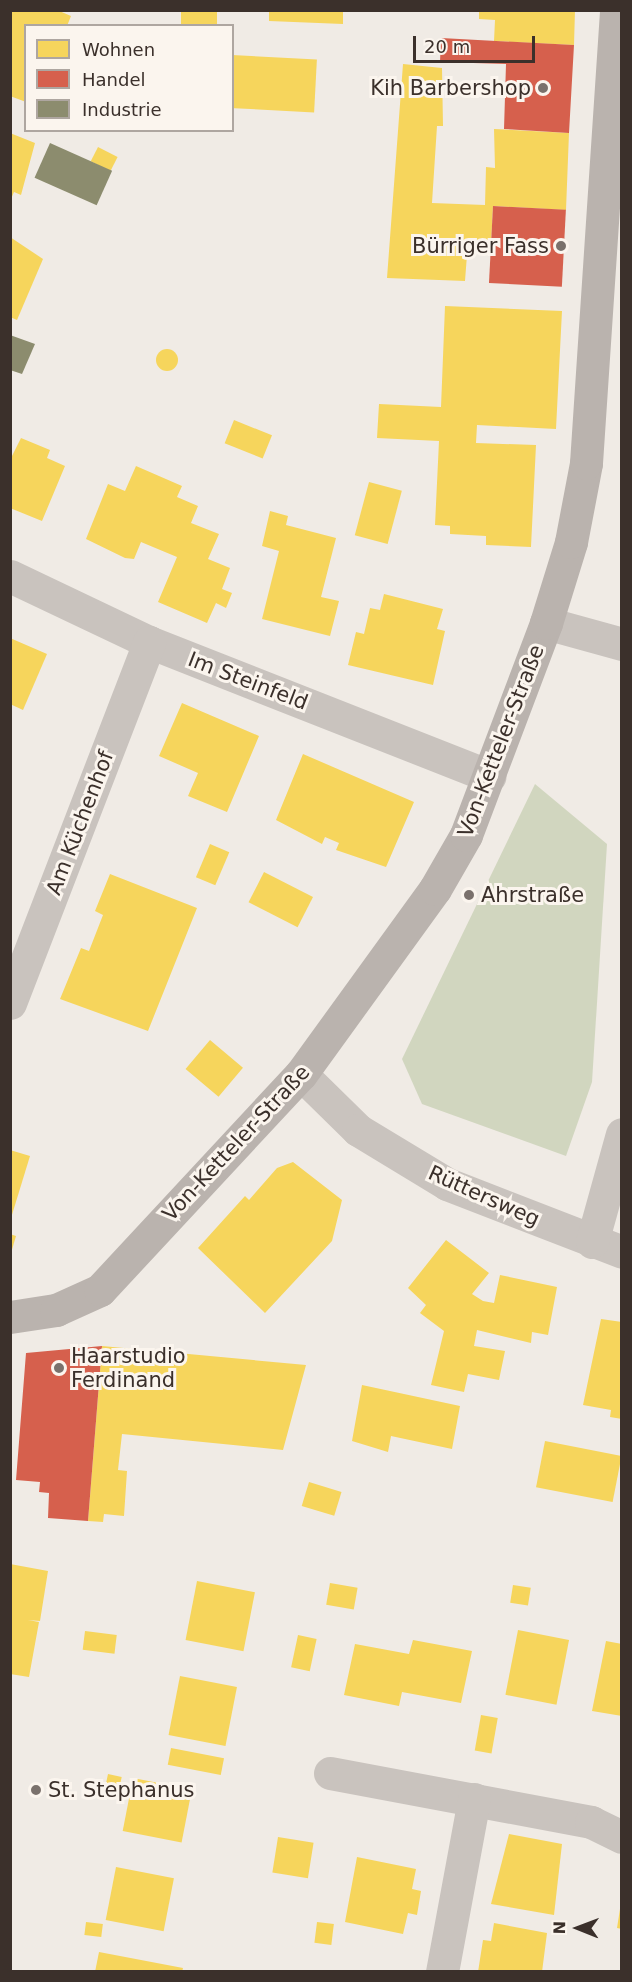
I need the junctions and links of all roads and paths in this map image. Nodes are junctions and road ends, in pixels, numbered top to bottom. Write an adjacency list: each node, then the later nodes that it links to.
1 (616, 10): 3 (street, Von-Ketteler-Straße)
2 (10, 576): 4 (street, Im Steinfeld)
3 (546, 623): 5 (street); 6 (street, Von-Ketteler-Straße)
4 (149, 642): 6 (street, Im Steinfeld); 7 (street, Am Küchenhof)
5 (621, 644)
6 (490, 776): 8 (street, Von-Ketteler-Straße)
7 (10, 1003)
8 (302, 1074): 10 (street, Rüttersweg); 11 (street, Von-Ketteler-Straße)
9 (621, 1134): 10 (street)
10 (607, 1247)
11 (10, 1317)
12 (330, 1773): 13 (street)
13 (474, 1799): 14 (street); 15 (street)
14 (621, 1837)
15 (441, 1971)

